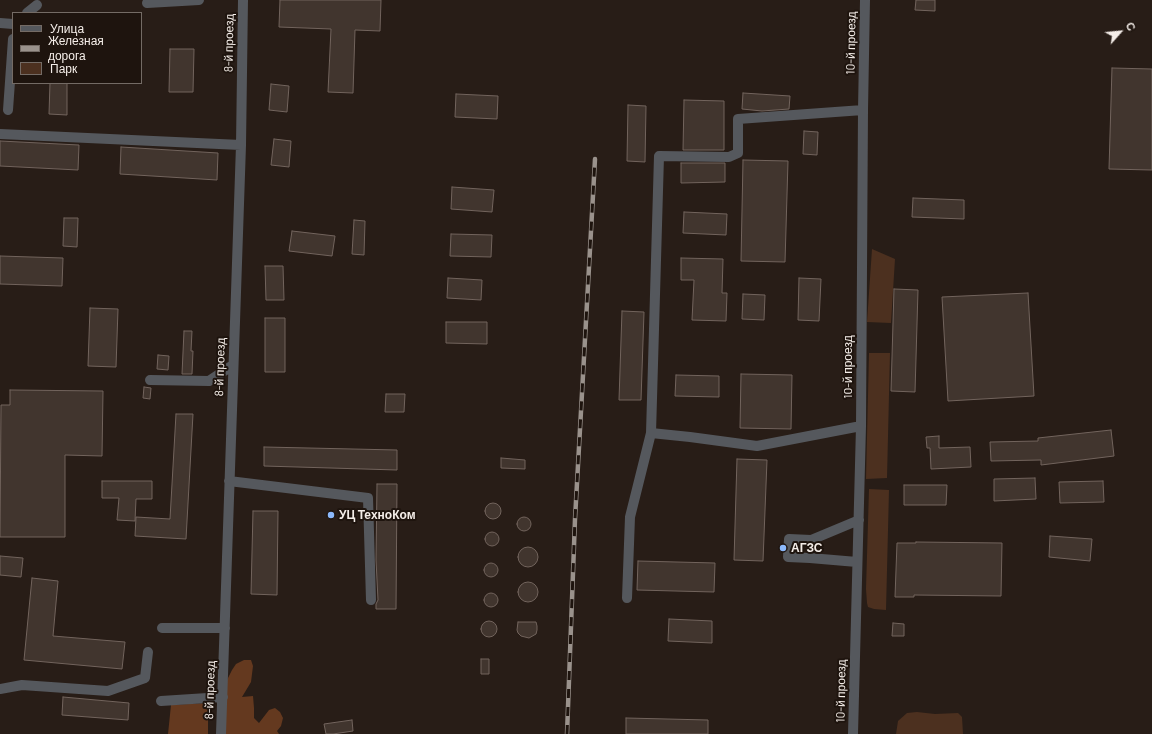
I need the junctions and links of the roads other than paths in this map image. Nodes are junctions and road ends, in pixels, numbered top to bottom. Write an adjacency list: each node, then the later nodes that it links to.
1 (199, 0): 4 (street)
2 (242, 0): 13 (street, 8-й проезд)
3 (865, 0): 11 (street, 10-й проезд)
4 (147, 2)
5 (37, 5): 6 (street)
6 (28, 12)
7 (0, 23): 8 (street)
8 (12, 24)
9 (12, 53): 10 (street)
10 (8, 110)
11 (863, 110): 16 (street, 10-й проезд); 17 (street)
12 (0, 134): 13 (street)
13 (241, 145): 14 (street, 8-й проезд)
14 (233, 366): 15 (street); 18 (street, 8-й проезд)
15 (150, 380)
16 (861, 426): 17 (street); 19 (street, 10-й проезд)
17 (652, 433): 21 (street)
18 (229, 481): 22 (street); 24 (street, 8-й проезд)
19 (859, 520): 20 (street, 10-й проезд); 20 (street)
20 (857, 562): 30 (street, 10-й проезд)
21 (627, 598)
22 (371, 600)
23 (162, 628): 24 (street)
24 (225, 628): 27 (street, 8-й проезд)
25 (148, 652): 26 (street)
26 (0, 689)
27 (223, 697): 28 (street); 29 (street, 8-й проезд)
28 (160, 701)
29 (221, 734)
30 (853, 734)

